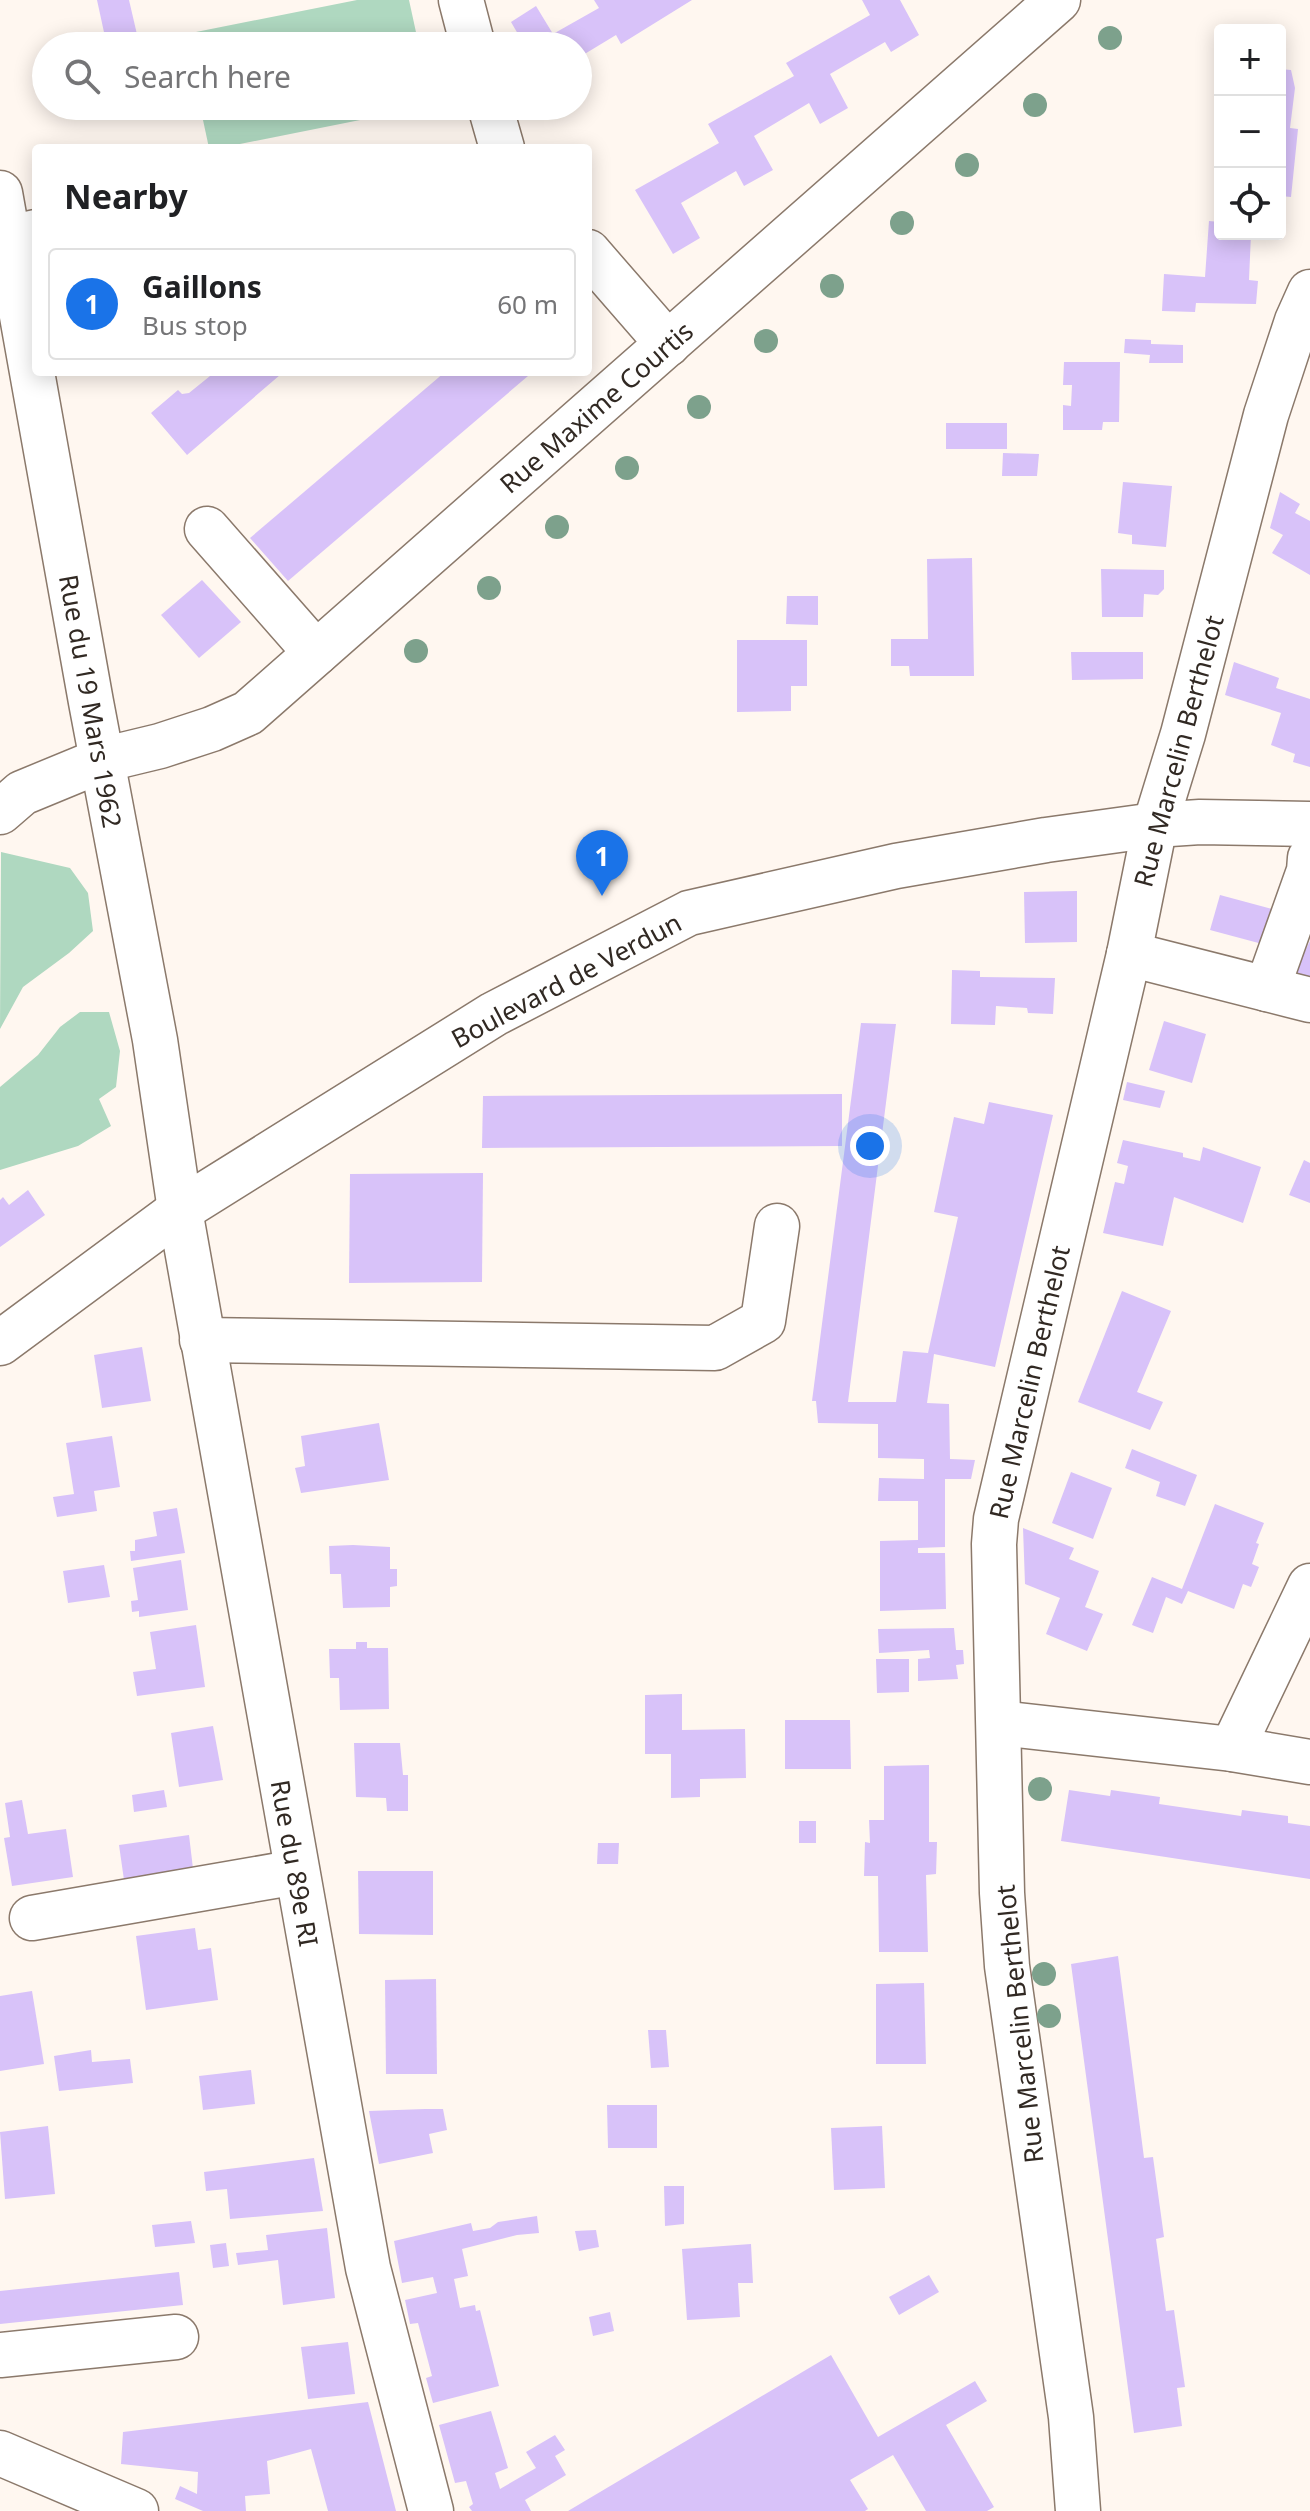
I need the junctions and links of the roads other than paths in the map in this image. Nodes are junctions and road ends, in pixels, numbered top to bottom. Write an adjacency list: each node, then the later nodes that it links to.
1 (461, 0): 3 (street)
2 (1058, 0): 11 (street, Rue Maxime Courtis)
3 (469, 32)
4 (494, 120): 5 (street)
5 (501, 144)
6 (0, 193): 7 (street, Rue du 19 Mars 1962)
7 (22, 235): 10 (street, Rue du 19 Mars 1962)
8 (592, 257): 11 (street)
9 (1310, 292): 12 (street, Rue Marcelin Berthelot)
10 (32, 301)
11 (668, 344): 15 (street, Rue Maxime Courtis)
12 (1296, 361): 19 (street, Rue Marcelin Berthelot)
13 (43, 376): 16 (street, Rue du 19 Mars 1962)
14 (207, 529): 15 (street)
15 (316, 653): 16 (street, Rue Maxime Courtis)
16 (102, 760): 17 (street, Rue Maxime Courtis); 24 (street, Rue du 19 Mars 1962)
17 (0, 812)
18 (1310, 824): 19 (street, Boulevard de Verdun)
19 (1155, 825): 21 (street, Rue Marcelin Berthelot); 24 (street, Boulevard de Verdun)
20 (1310, 858): 22 (street)
21 (1129, 954): 22 (street); 29 (street, Rue Marcelin Berthelot)
22 (1267, 989): 23 (street)
23 (1310, 1000)
24 (180, 1210): 26 (street, Rue du 89e RI); 27 (street, Boulevard de Verdun)
25 (777, 1226): 26 (street)
26 (202, 1340): 32 (street, Rue du 89e RI)
27 (0, 1343)
28 (1310, 1586): 30 (street)
29 (999, 1723): 30 (street); 39 (street, Rue Marcelin Berthelot)
30 (1232, 1749): 31 (street)
31 (1310, 1762)
32 (297, 1872): 33 (street); 38 (street, Rue du 89e RI)
33 (32, 1918)
34 (176, 2337): 35 (street)
35 (0, 2355)
36 (0, 2453): 37 (street)
37 (136, 2511)
38 (431, 2511)
39 (1078, 2511)

